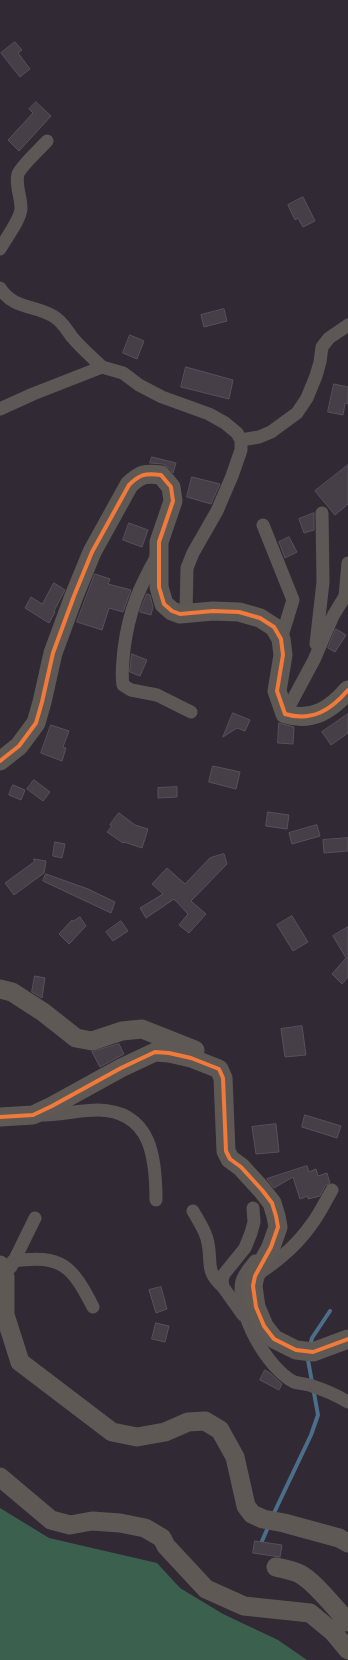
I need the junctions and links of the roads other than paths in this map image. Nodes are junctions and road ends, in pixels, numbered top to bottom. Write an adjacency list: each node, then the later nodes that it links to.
1 (47, 141): 2 (street)
2 (0, 249)
3 (0, 288): 5 (street)
4 (348, 325): 7 (street)
5 (102, 367): 6 (street); 7 (street)
6 (0, 409)
7 (241, 440): 12 (street)
8 (322, 513): 14 (street)
9 (263, 525): 13 (street)
10 (159, 552): 12 (street); 16 (street); 18 (street)
11 (348, 563): 14 (street)
12 (186, 613): 13 (street)
13 (282, 639): 17 (street)
14 (314, 660): 17 (street)
15 (348, 690): 17 (street)
16 (191, 712)
17 (285, 714)
18 (0, 762)
19 (0, 988): 20 (street)
20 (219, 1069): 21 (street); 28 (street)
21 (33, 1115): 22 (street); 24 (street)
22 (0, 1117)
23 (332, 1190): 30 (street)
24 (156, 1200)
25 (253, 1208): 31 (street)
26 (194, 1211): 31 (street)
27 (35, 1218): 29 (street)
28 (271, 1247): 30 (street); 34 (street)
29 (6, 1268): 32 (street); 33 (street)
30 (255, 1276): 35 (street)
31 (223, 1286): 34 (street)
32 (93, 1307)
33 (2, 1318): 38 (street)
34 (248, 1321): 36 (street)
35 (348, 1339)
36 (348, 1402)
37 (0, 1477): 41 (street)
38 (348, 1543)
39 (276, 1567): 40 (street)
40 (348, 1622)
41 (348, 1650)

